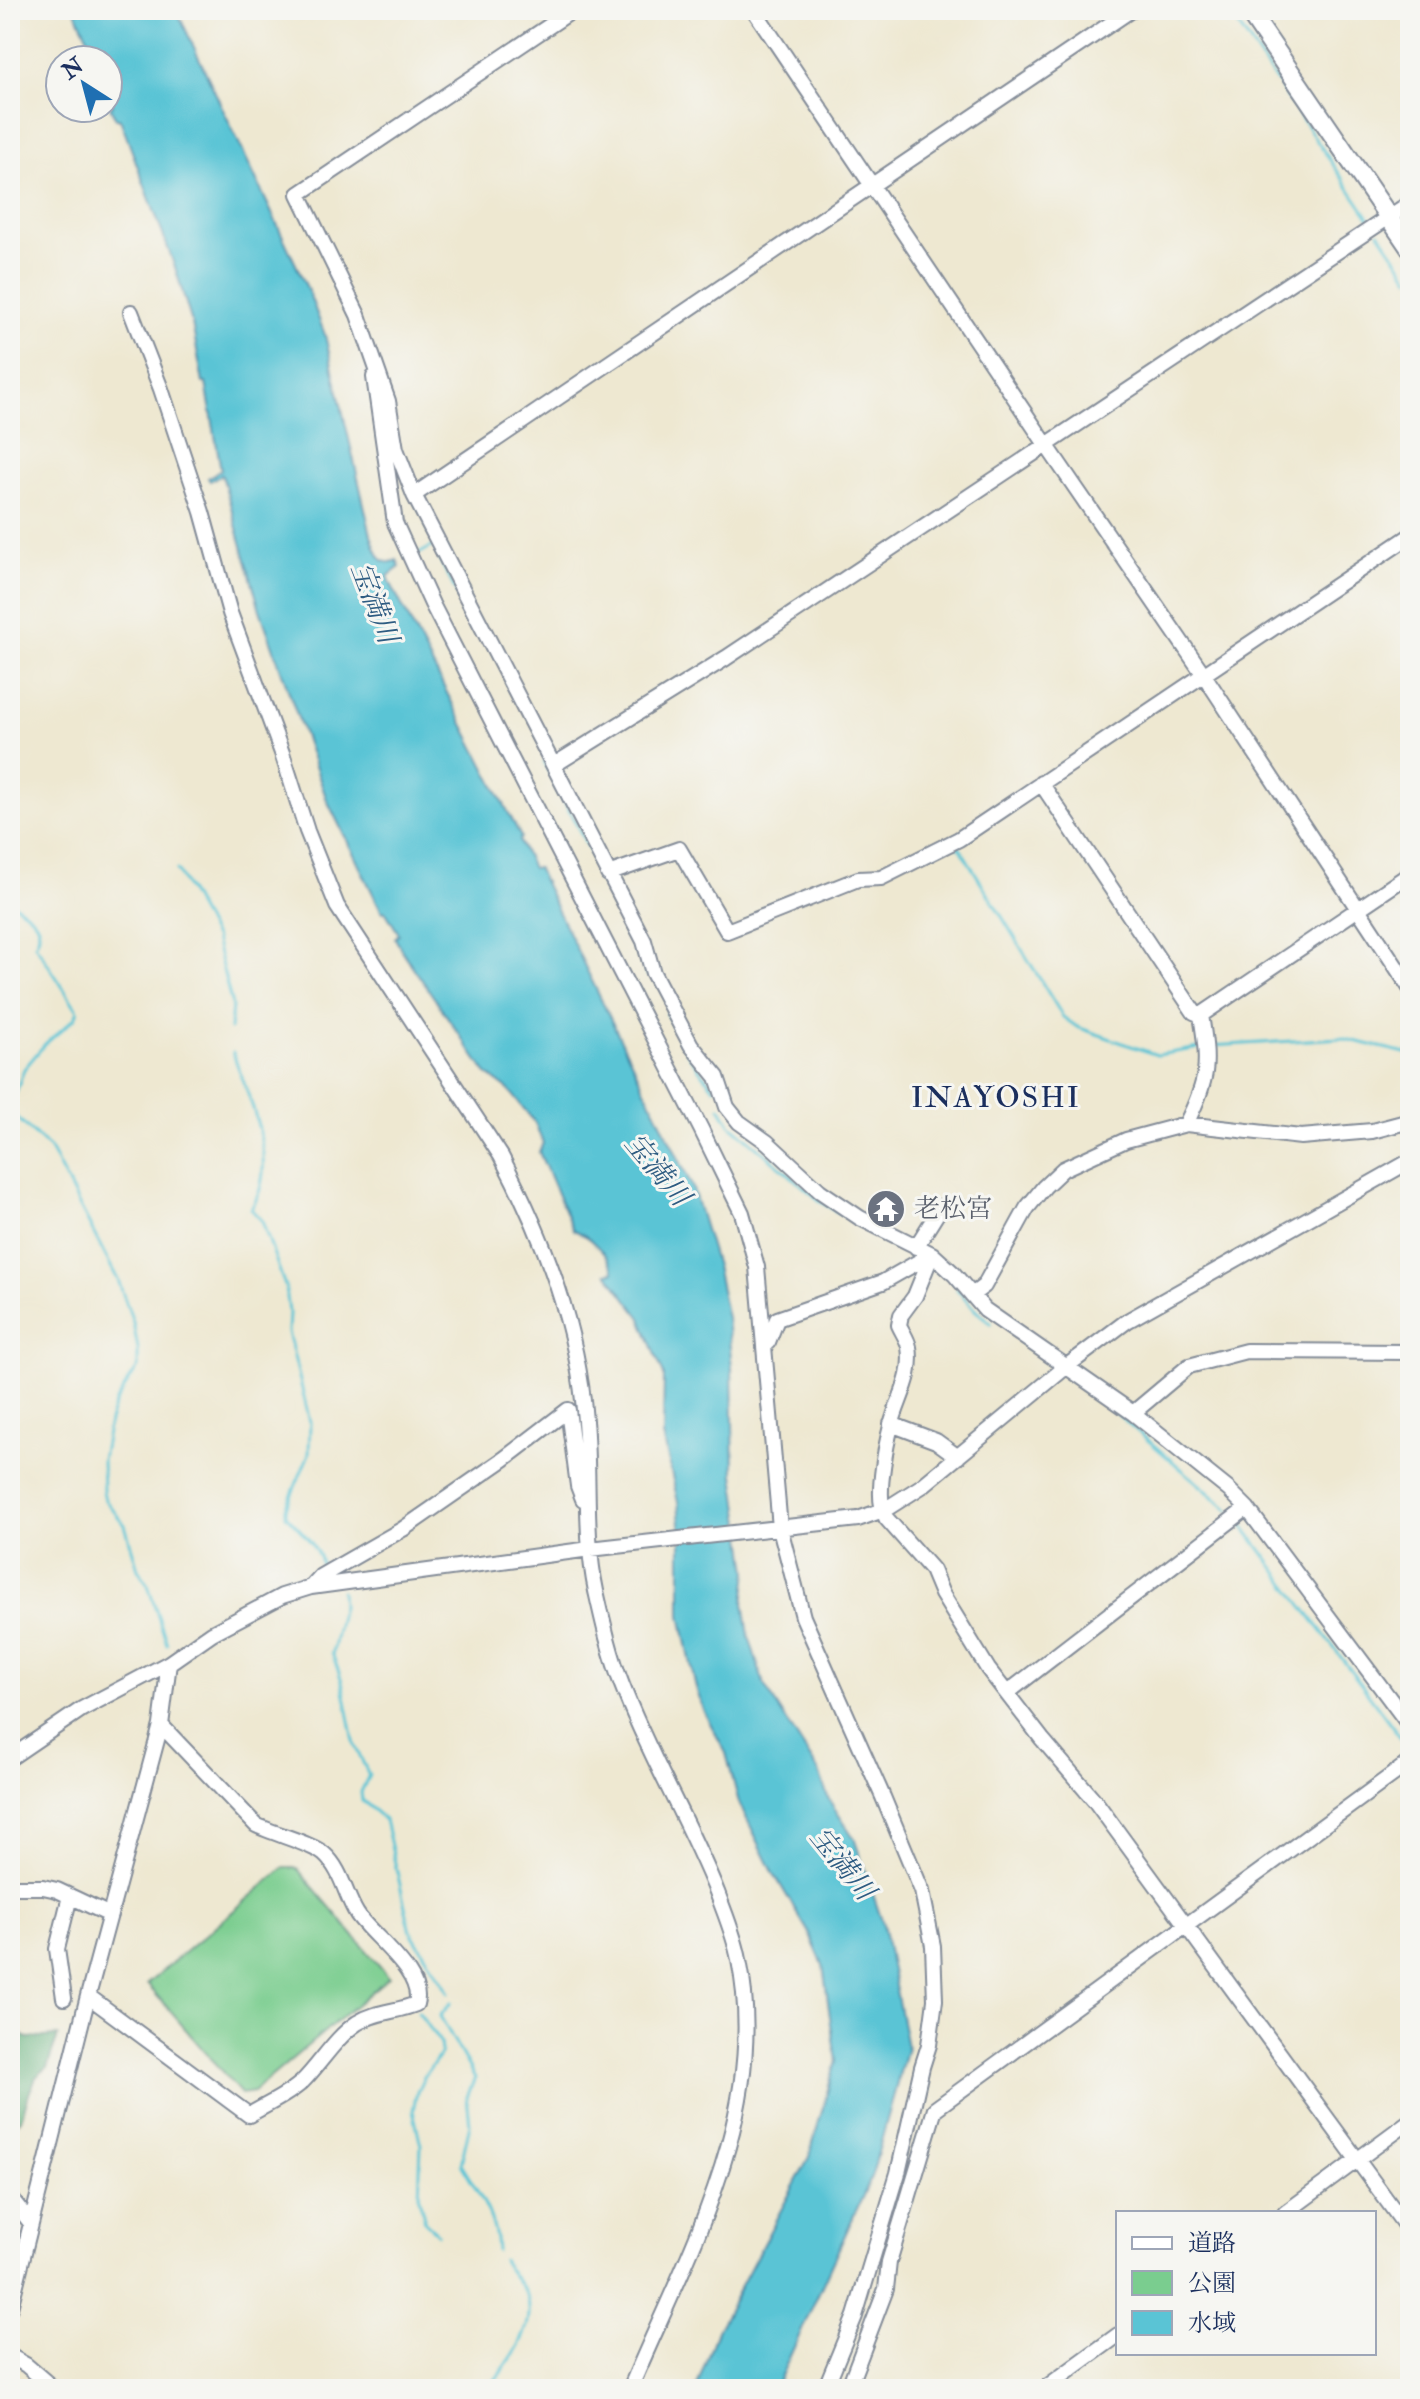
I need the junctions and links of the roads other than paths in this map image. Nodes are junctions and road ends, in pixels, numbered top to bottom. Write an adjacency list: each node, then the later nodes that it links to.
1 (573, 10): 10 (street)
2 (754, 10): 5 (street)
3 (1131, 10): 5 (street)
4 (1248, 10): 7 (main road)
5 (873, 186): 11 (street); 12 (street)
6 (1410, 203): 7 (street)
7 (1389, 217): 8 (main road); 11 (street)
8 (1410, 248)
9 (131, 312): 38 (street)
10 (372, 361): 12 (street); 28 (street)
11 (1047, 446): 14 (street); 15 (street)
12 (414, 495): 15 (street)
13 (1410, 536): 14 (street)
14 (1204, 675): 16 (street); 19 (street)
15 (554, 765): 17 (street)
16 (1041, 783): 17 (street); 21 (street)
17 (608, 874): 26 (street)
18 (1410, 874): 19 (street)
19 (1358, 909): 20 (street); 21 (street)
20 (1410, 988)
21 (1201, 1015): 23 (street)
22 (1410, 1121): 23 (street)
23 (1186, 1124): 29 (street)
24 (1410, 1161): 33 (street)
25 (941, 1207): 26 (street)
26 (916, 1247): 27 (street)
27 (932, 1254): 29 (street); 30 (street); 35 (street)
28 (761, 1295): 30 (street); 31 (street)
29 (972, 1295): 33 (street)
30 (777, 1319): 31 (street)
31 (766, 1346): 39 (street)
32 (1410, 1352): 34 (street)
33 (1067, 1366): 34 (street); 36 (street)
34 (1133, 1413): 37 (street)
35 (891, 1424): 36 (street); 43 (street)
36 (958, 1457): 39 (street)
37 (1247, 1508): 43 (street); 45 (street)
38 (589, 1516): 40 (street); 41 (street)
39 (773, 1529): 40 (street); 65 (street)
40 (595, 1548): 41 (street); 64 (street)
41 (311, 1587): 42 (street)
42 (169, 1663): 44 (street); 46 (street)
43 (1007, 1693): 51 (street)
44 (161, 1725): 50 (street); 52 (street)
45 (1410, 1726)
46 (10, 1758)
47 (1410, 1762): 51 (street)
48 (10, 1887): 49 (street)
49 (70, 1896): 50 (street); 53 (street)
50 (110, 1915): 52 (street)
51 (1187, 1926): 55 (street); 66 (street)
52 (88, 1996): 58 (street)
53 (64, 1998)
54 (1410, 2121): 55 (street)
55 (1357, 2160): 57 (street); 59 (street)
56 (10, 2197): 58 (street)
57 (1288, 2211)
58 (30, 2222): 60 (street)
59 (1410, 2232)
60 (10, 2308)
61 (1116, 2336): 67 (street)
62 (10, 2356): 63 (street)
63 (54, 2389)
64 (630, 2389)
65 (825, 2389)
66 (848, 2389)
67 (1044, 2389)

